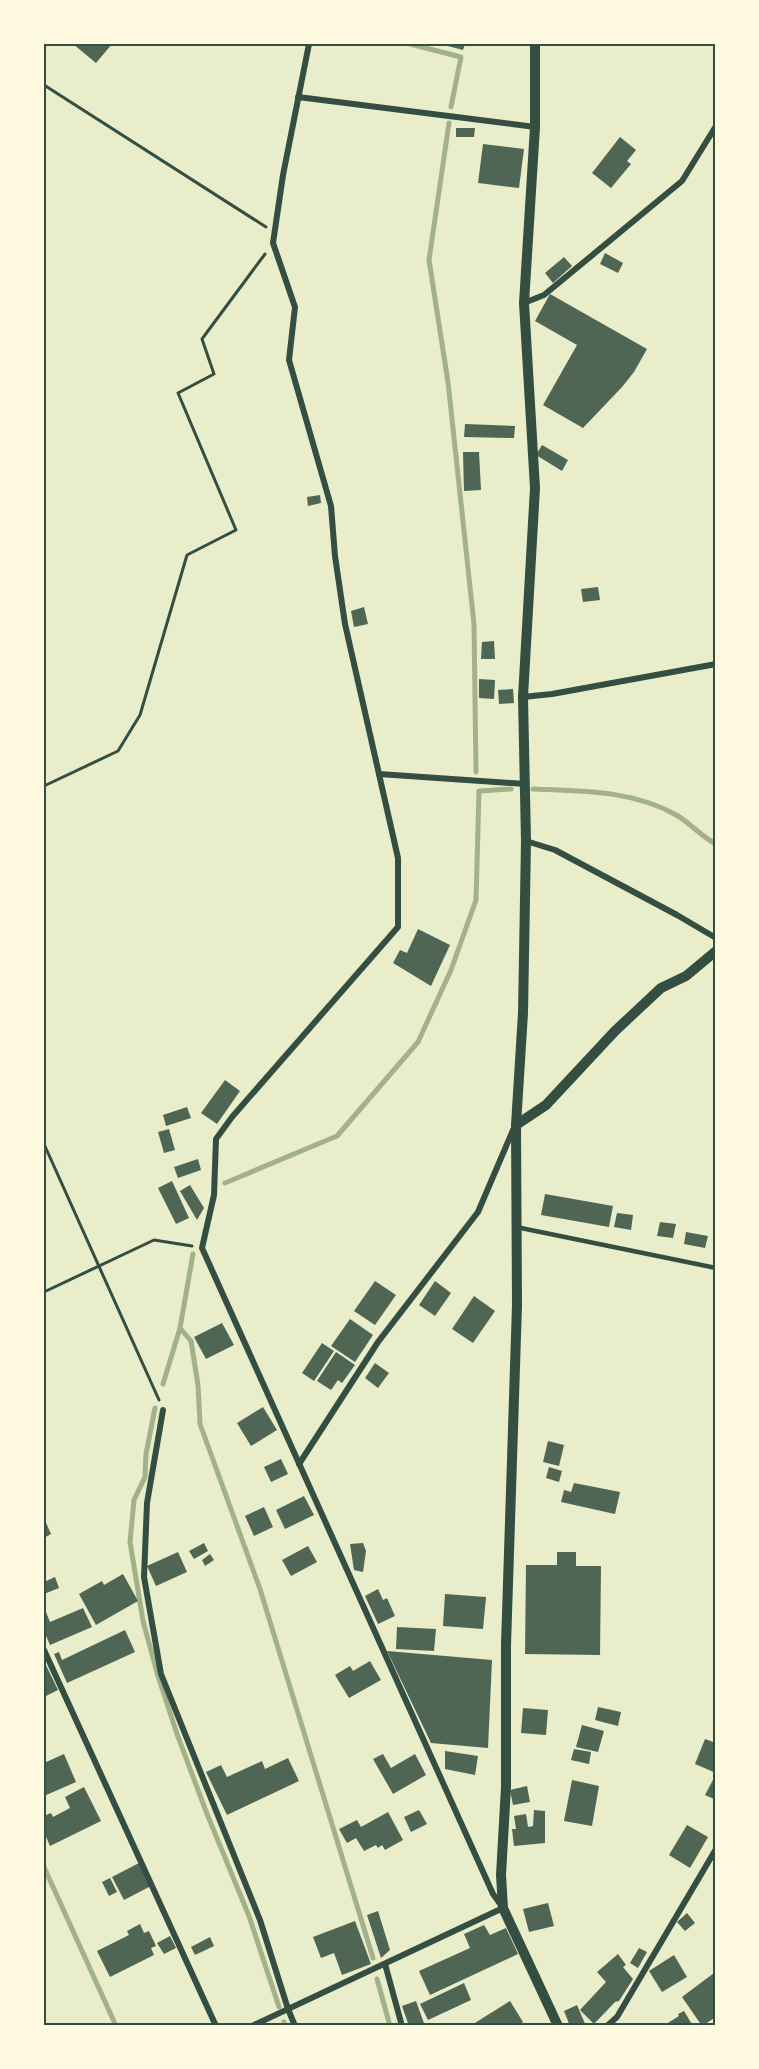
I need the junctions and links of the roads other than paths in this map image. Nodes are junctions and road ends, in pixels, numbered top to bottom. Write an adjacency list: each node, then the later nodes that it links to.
1 (309, 44): 3 (street)
2 (535, 44): 5 (street)
3 (298, 97): 5 (street); 9 (street)
4 (716, 126): 6 (street)
5 (535, 127): 6 (street)
6 (525, 303): 8 (street)
7 (716, 664): 8 (street)
8 (524, 697): 10 (street)
9 (379, 774): 10 (street); 18 (street)
10 (525, 784): 11 (street)
11 (526, 842): 12 (street); 14 (street)
12 (716, 938)
13 (716, 951): 14 (street)
14 (516, 1125): 15 (street); 18 (street)
15 (516, 1227): 16 (lane); 21 (street)
16 (716, 1268)
17 (163, 1410): 23 (street)
18 (299, 1464): 21 (street)
19 (44, 1650): 24 (street)
20 (716, 1849): 29 (street)
21 (503, 1908): 22 (street); 28 (street)
22 (385, 1964): 23 (street); 27 (street)
23 (288, 2009): 25 (street); 26 (street)
24 (216, 2025)
25 (252, 2025)
26 (295, 2025)
27 (402, 2025)
28 (558, 2025)
29 (607, 2025)

